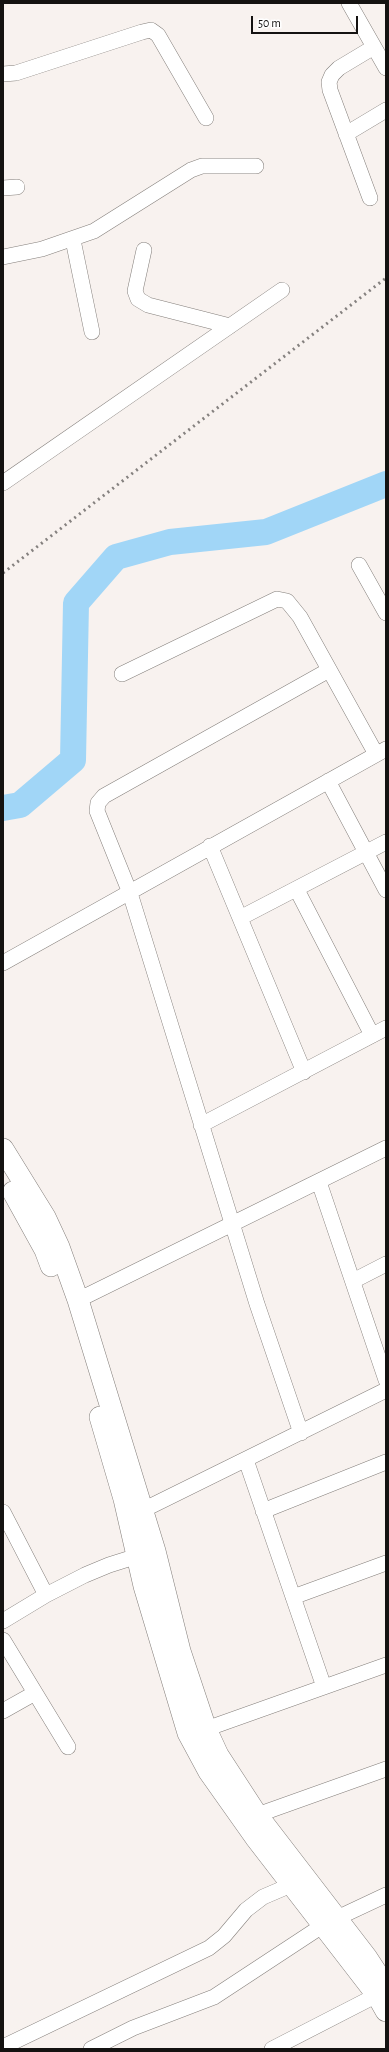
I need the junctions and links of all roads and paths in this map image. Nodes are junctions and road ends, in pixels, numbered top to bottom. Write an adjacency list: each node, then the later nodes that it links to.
1 (349, 3): 2 (street)
2 (374, 47): 3 (street); 7 (street)
3 (386, 68)
4 (3, 74): 6 (street)
5 (386, 110): 7 (street)
6 (206, 118)
7 (346, 134): 9 (street)
8 (256, 166): 10 (street)
9 (370, 198)
10 (73, 240): 12 (street); 15 (street)
11 (144, 250): 14 (street)
12 (3, 257)
13 (282, 290): 14 (street)
14 (230, 326): 16 (street)
15 (92, 332)
16 (3, 483)
17 (359, 565): 18 (street)
18 (386, 613)
19 (329, 670): 20 (street); 21 (street); 28 (street)
20 (122, 674)
21 (381, 752): 22 (street)
22 (328, 781): 24 (street); 25 (street)
23 (386, 842): 25 (street)
24 (210, 846): 28 (street); 29 (street)
25 (367, 853): 26 (street); 27 (street)
26 (298, 890): 29 (street); 32 (street)
27 (386, 890)
28 (130, 893): 30 (street); 34 (street)
29 (240, 918): 33 (street)
30 (3, 963)
31 (386, 1028): 32 (street)
32 (372, 1035): 33 (street)
33 (304, 1072): 34 (street)
34 (201, 1125): 39 (street)
35 (386, 1148): 38 (street)
36 (3, 1149): 42 (street)
37 (3, 1175): 51 (street)
38 (319, 1182): 39 (street); 41 (street)
39 (232, 1224): 42 (street); 45 (street)
40 (386, 1264): 41 (street)
41 (353, 1281): 43 (street)
42 (78, 1300): 48 (street)
43 (386, 1380)
44 (386, 1390): 45 (street)
45 (301, 1433): 46 (street)
46 (246, 1460): 48 (street); 49 (street)
47 (386, 1462): 49 (street)
48 (143, 1510): 51 (street)
49 (263, 1511): 54 (street)
50 (3, 1512): 53 (street)
51 (147, 1553): 53 (street); 61 (street); 65 (street)
52 (386, 1563): 54 (street)
53 (46, 1595): 55 (street)
54 (293, 1598): 58 (street)
55 (3, 1621)
56 (3, 1640): 59 (street)
57 (386, 1665): 58 (street)
58 (324, 1687): 61 (street)
59 (35, 1693): 60 (street); 62 (street)
60 (3, 1710)
61 (206, 1729): 64 (street)
62 (68, 1747)
63 (386, 1768): 64 (street)
64 (257, 1815): 67 (street)
65 (291, 1885): 67 (street); 69 (street)
66 (386, 1895): 67 (street)
67 (329, 1922): 68 (street); 70 (street)
68 (383, 1998): 71 (street)
69 (3, 2047)
70 (91, 2049)
71 (272, 2049)

